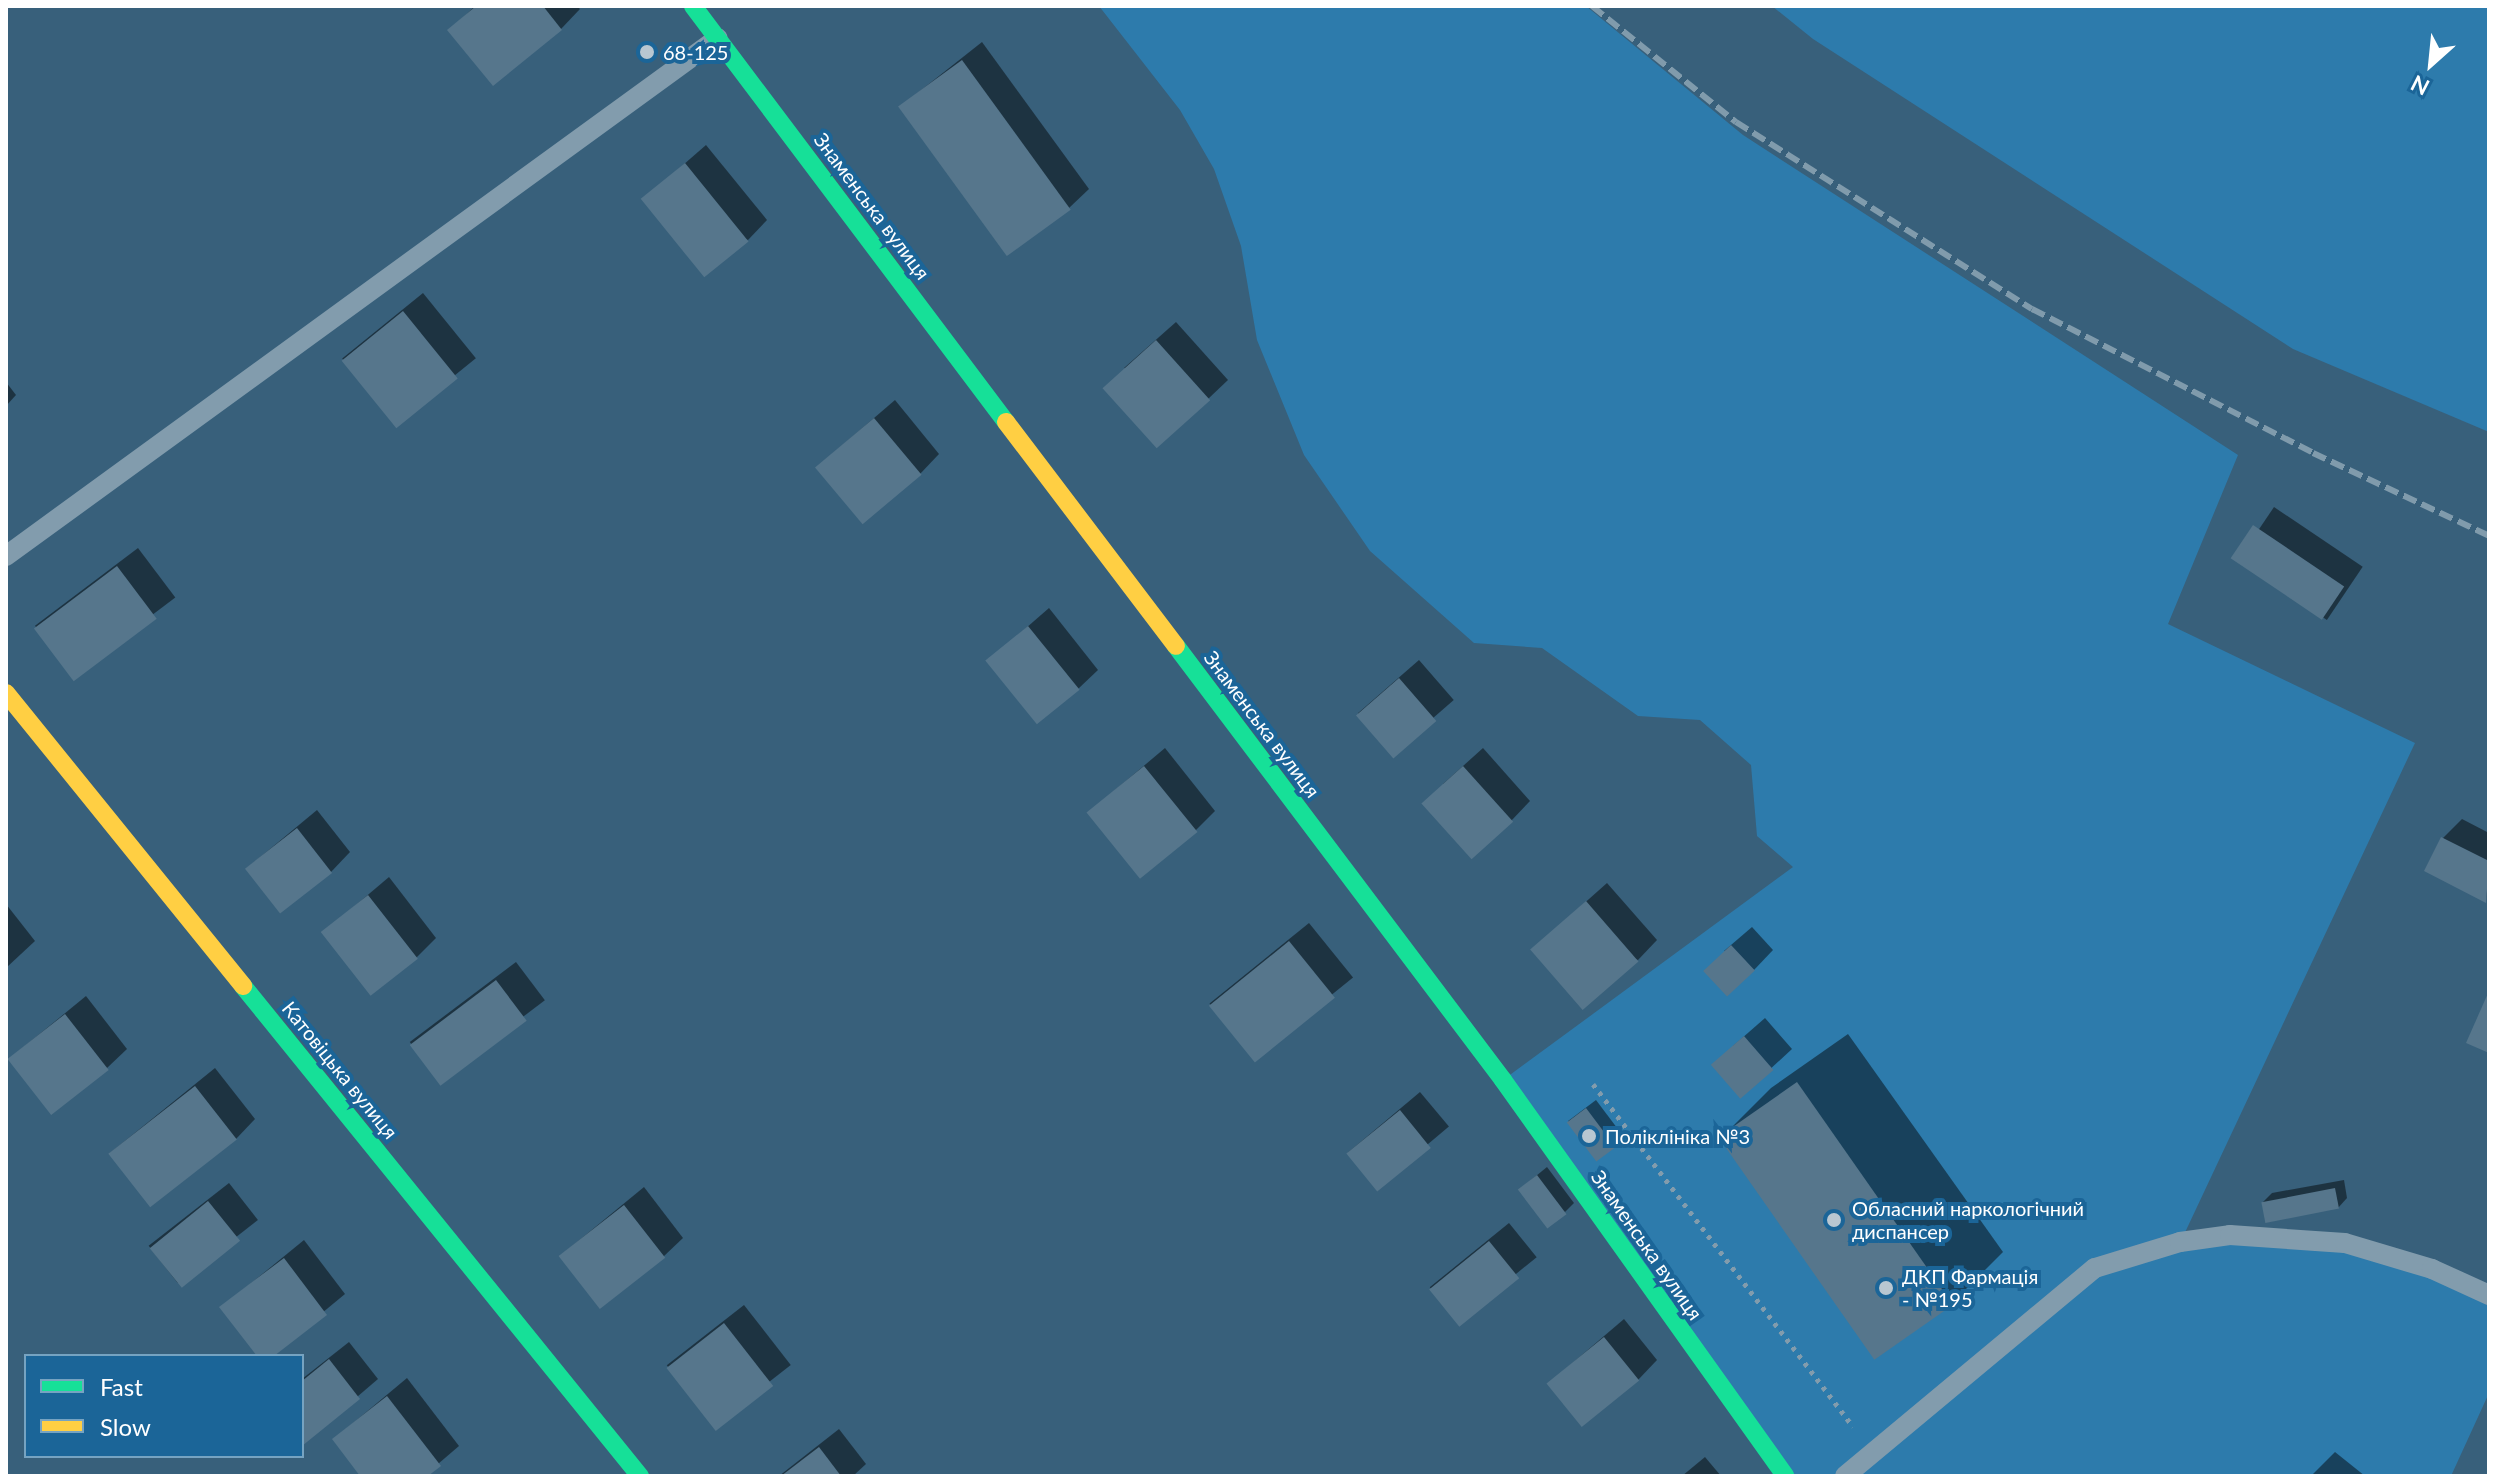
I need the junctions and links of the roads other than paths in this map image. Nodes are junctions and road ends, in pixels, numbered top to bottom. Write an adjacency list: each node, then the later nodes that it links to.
1 (693, 6): 2 (main road, Знаменська вулиця)
2 (718, 38): 3 (lane); 7 (main road, Знаменська вулиця)
3 (6, 556)
4 (6, 693): 6 (main road, Катовіцька вулиця)
5 (2489, 1295): 8 (lane)
6 (640, 1476)
7 (1785, 1476)
8 (1845, 1476)

